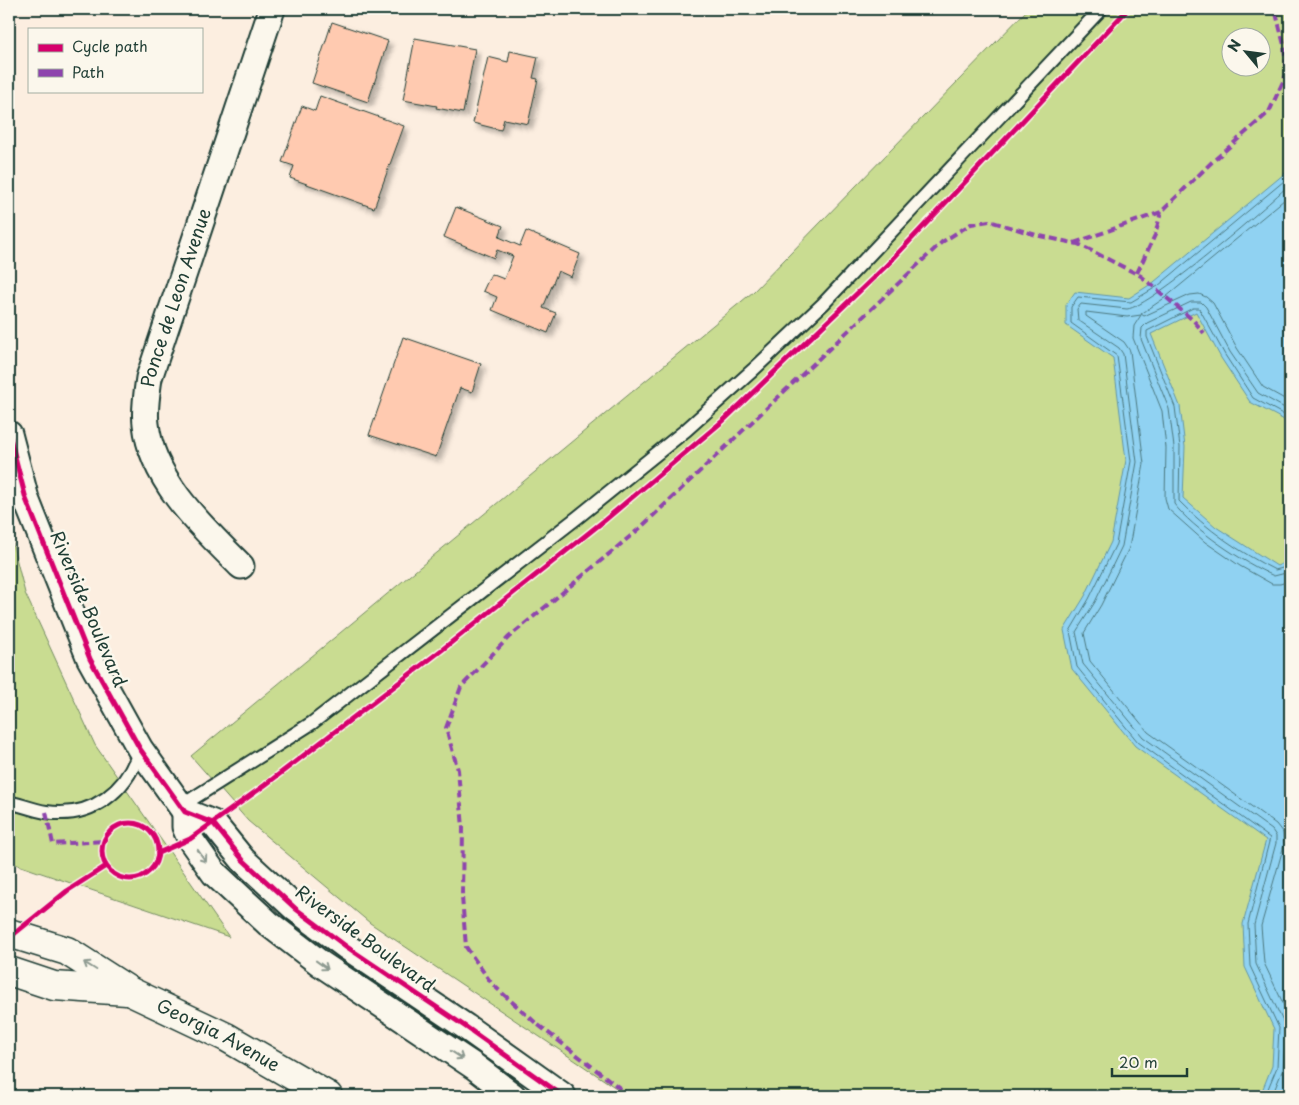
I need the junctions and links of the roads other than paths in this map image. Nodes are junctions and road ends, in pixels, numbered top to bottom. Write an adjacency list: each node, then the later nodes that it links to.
1 (272, 9): 4 (street, Ponce de Leon Avenue)
2 (1101, 9): 7 (lane)
3 (9, 434): 5 (street, Riverside Boulevard)
4 (241, 566)
5 (140, 749): 6 (lane); 7 (street, Riverside Boulevard)
6 (9, 802)
7 (183, 809): 12 (street, Riverside Boulevard, one-way to 12); 13 (street, Riverside Boulevard)
8 (9, 932): 10 (main road, Georgia Avenue, one-way to 8)
9 (9, 971): 10 (main road, Georgia Avenue)
10 (131, 992): 11 (main road, Georgia Avenue)
11 (328, 1096)
12 (513, 1096)
13 (563, 1096)

